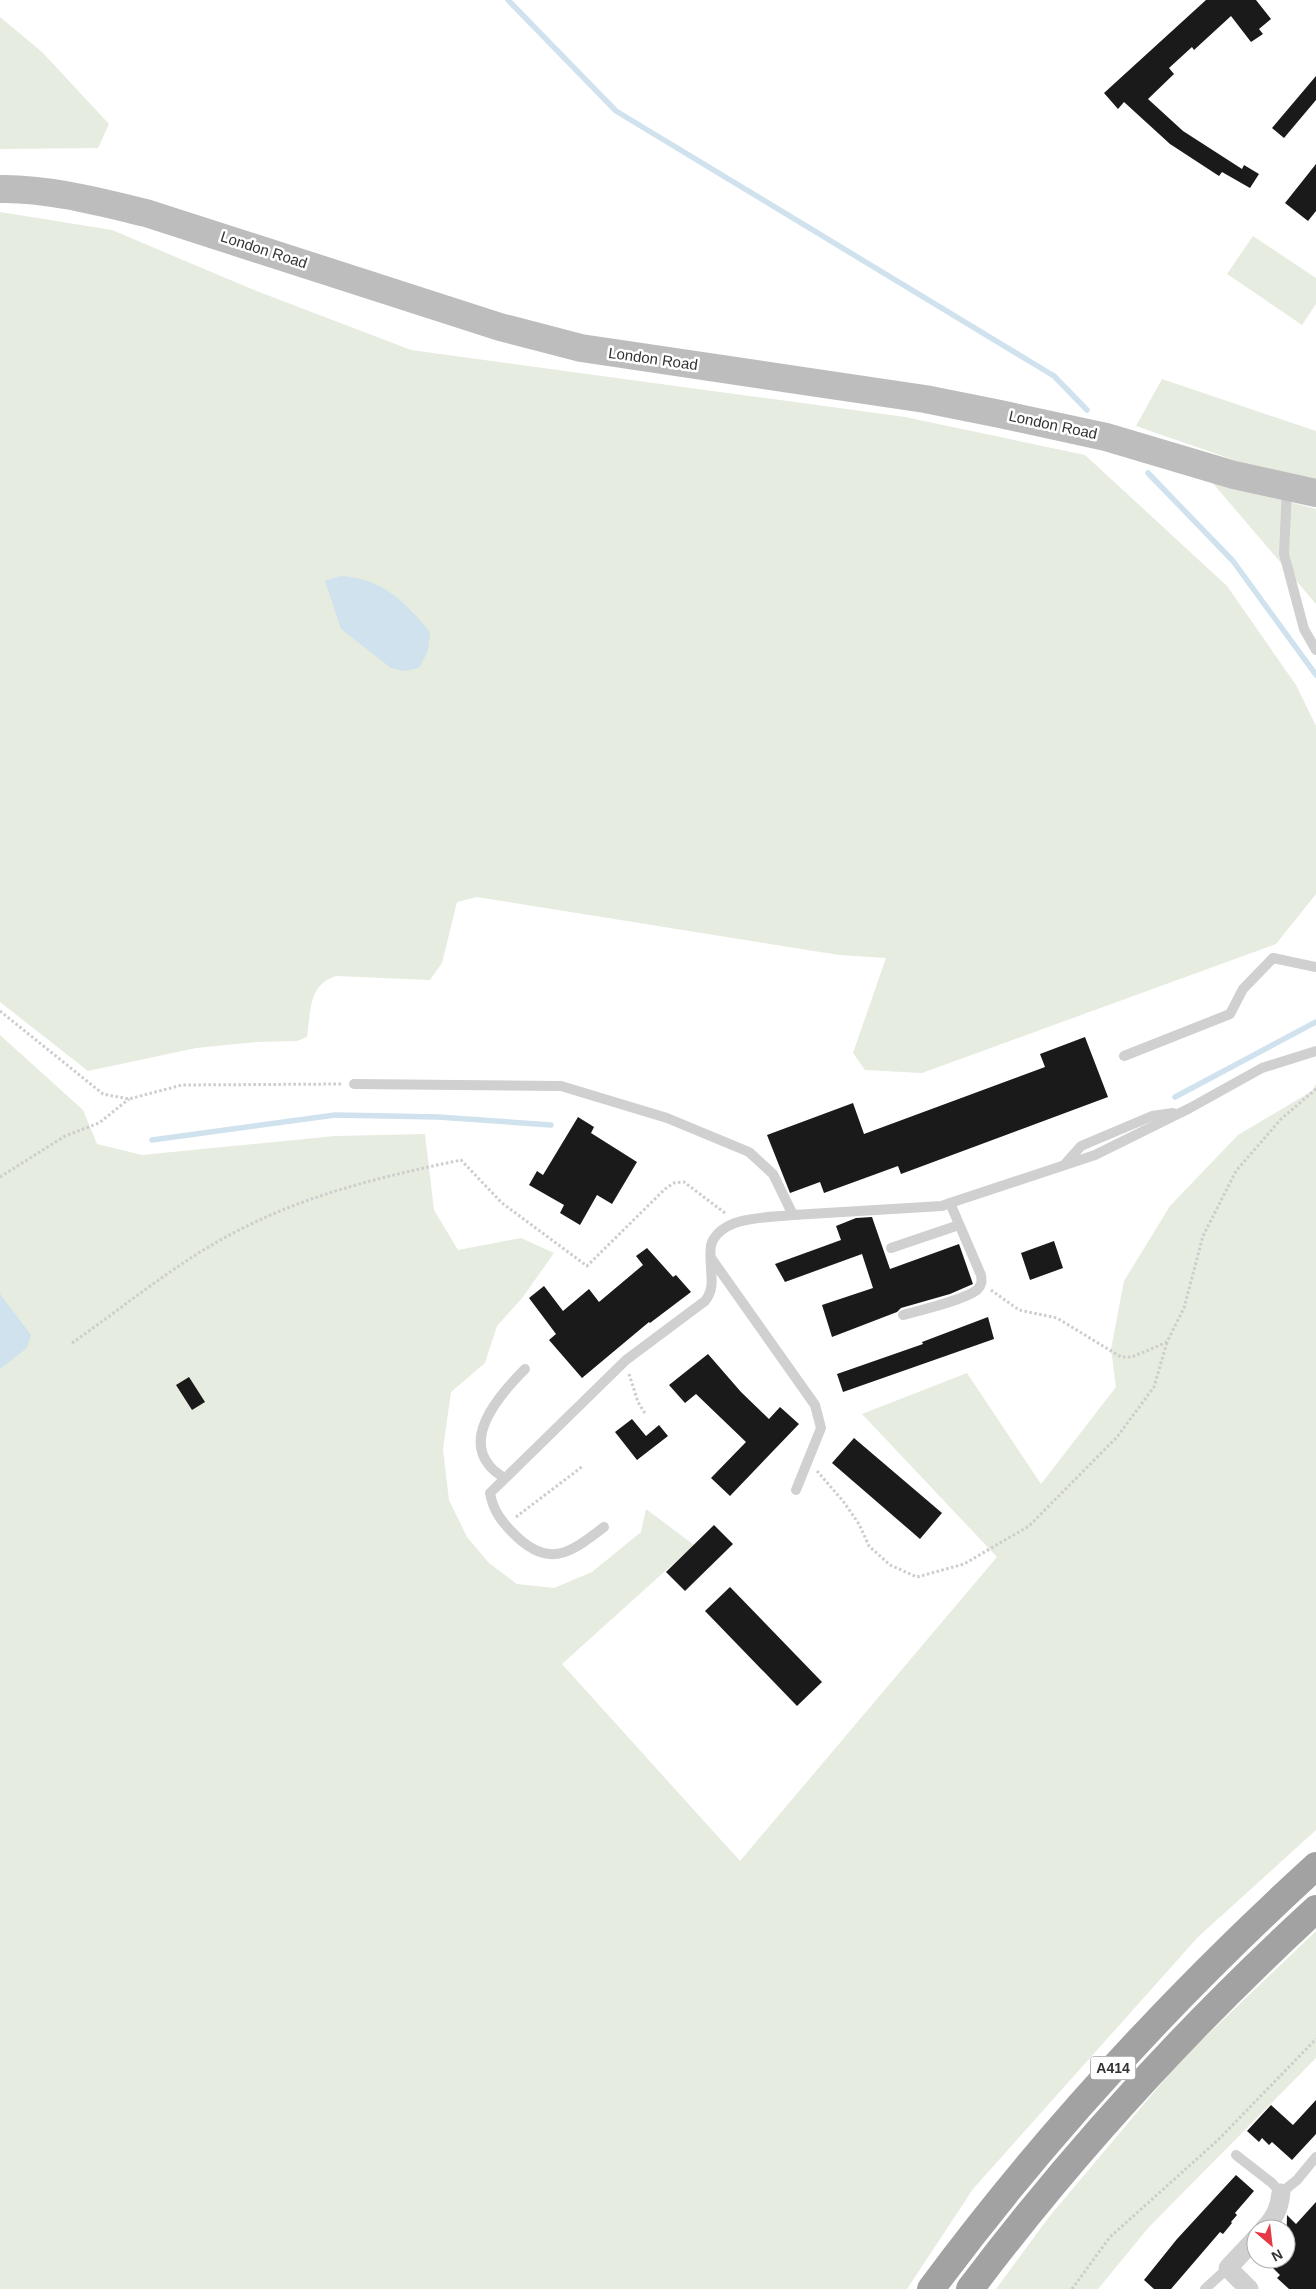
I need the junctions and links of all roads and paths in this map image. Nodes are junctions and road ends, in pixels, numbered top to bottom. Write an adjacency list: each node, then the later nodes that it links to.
1 (0, 189): 2 (main road, London Road)
2 (1288, 487): 3 (main road, London Road); 4 (lane)
3 (1316, 493)
4 (1316, 650)
5 (1316, 967): 8 (lane)
6 (0, 1011): 11 (path)
7 (1316, 1051): 13 (lane)
8 (1124, 1056)
9 (354, 1084): 11 (path); 14 (lane)
10 (1316, 1089): 21 (path)
11 (130, 1099): 12 (path)
12 (0, 1177)
13 (950, 1203): 14 (lane); 16 (lane)
14 (793, 1215): 15 (lane)
15 (737, 1223): 18 (lane); 22 (path)
16 (959, 1225): 17 (lane); 19 (lane)
17 (891, 1248)
18 (710, 1258): 23 (lane); 26 (lane)
19 (982, 1283): 20 (lane); 21 (path)
20 (903, 1315)
21 (1167, 1342): 26 (path)
22 (72, 1343)
23 (626, 1360): 25 (path); 28 (lane)
24 (525, 1369): 28 (lane)
25 (646, 1415)
26 (808, 1461): 29 (lane)
27 (583, 1466): 30 (path)
28 (504, 1478): 30 (lane)
29 (796, 1490)
30 (505, 1525): 31 (lane)
31 (604, 1527)
32 (1316, 1866): 41 (highway, A414)
33 (1316, 1909): 42 (highway, A414)
34 (1316, 2039): 43 (path)
35 (1236, 2155): 37 (lane)
36 (1316, 2157): 37 (lane)
37 (1281, 2193): 38 (street)
38 (1273, 2219)
39 (1246, 2249): 40 (street)
40 (1228, 2268): 44 (lane); 45 (street)
41 (931, 2289)
42 (970, 2289)
43 (1072, 2289)
44 (1205, 2289)
45 (1249, 2289)

